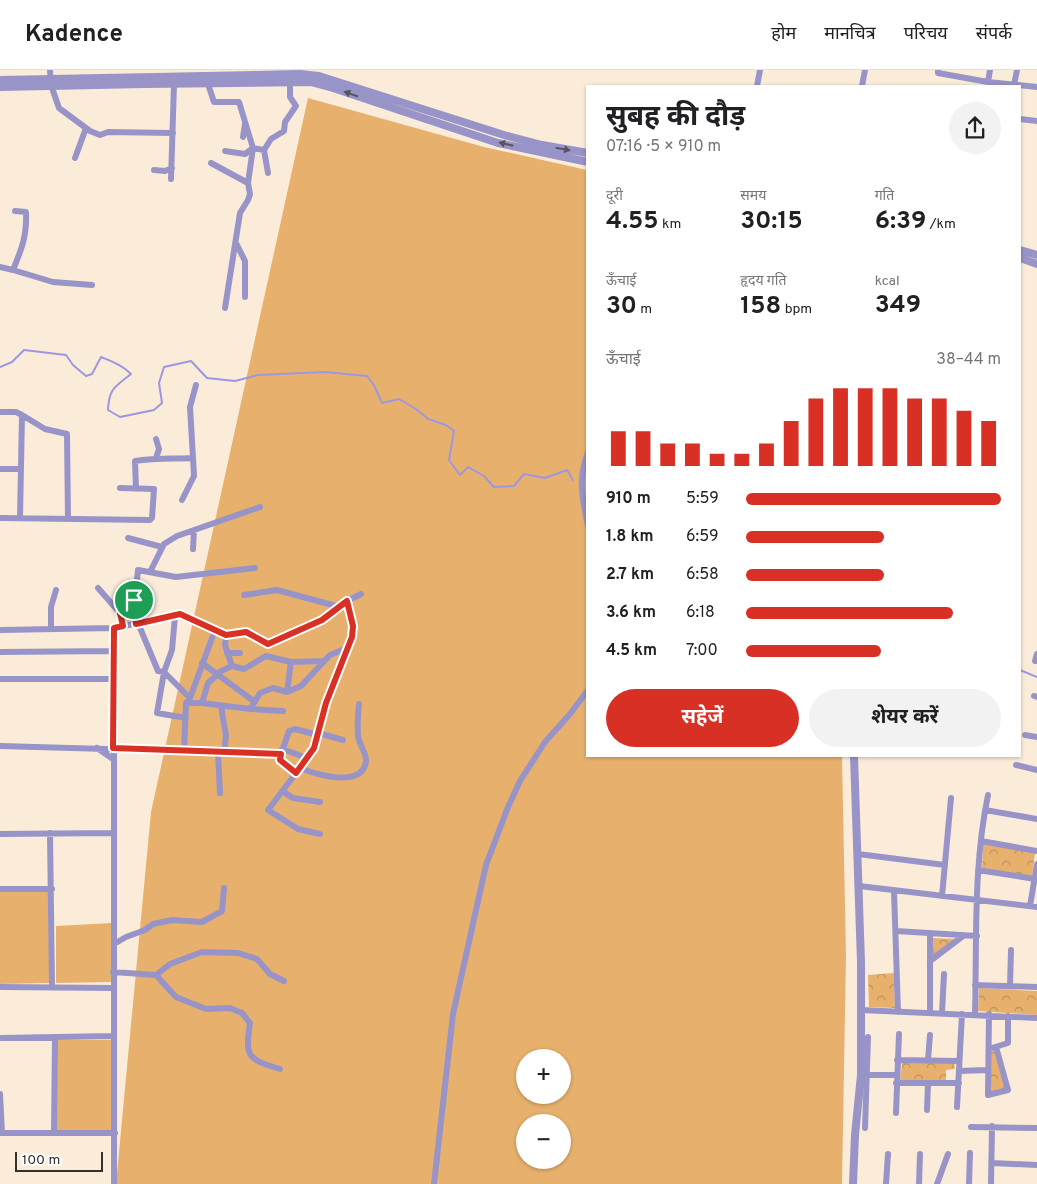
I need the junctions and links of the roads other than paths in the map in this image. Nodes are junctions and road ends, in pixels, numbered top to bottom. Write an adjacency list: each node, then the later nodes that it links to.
1 (760, 70): 15 (street)
2 (865, 70): 16 (street)
3 (938, 70): 6 (street)
4 (990, 70): 12 (street)
5 (1017, 70): 17 (street)
6 (957, 73): 12 (street)
7 (146, 74): 8 (street); 10 (street)
8 (174, 76): 9 (street); 10 (street); 14 (street); 25 (street)
9 (217, 76): 13 (street); 14 (street); 30 (street, one-way to 30)
10 (50, 78): 11 (street); 19 (street); 24 (street)
11 (0, 80)
12 (988, 82): 17 (street)
13 (290, 83): 28 (street); 32 (street, one-way to 13)
14 (208, 84): 22 (street)
15 (757, 85)
16 (862, 85)
17 (1014, 85)
18 (1021, 86): 20 (street)
19 (0, 87)
20 (1037, 87)
21 (1021, 119): 23 (street)
22 (246, 120): 26 (street); 27 (street)
23 (1037, 121)
24 (86, 128): 25 (street); 31 (street)
25 (173, 133): 34 (street)
26 (243, 137)
27 (253, 148): 28 (street); 29 (street); 38 (street)
28 (264, 150): 36 (street)
29 (225, 151)
30 (586, 153)
31 (75, 158)
32 (586, 162)
33 (211, 163): 38 (street)
34 (172, 168): 35 (street); 37 (street)
35 (154, 170)
36 (268, 173)
37 (171, 179)
38 (248, 184): 40 (street)
39 (15, 211): 46 (street)
40 (235, 243): 48 (street); 49 (street)
41 (1021, 250): 42 (street)
42 (1037, 255)
43 (1021, 258): 44 (street)
44 (1037, 264)
45 (0, 267): 46 (street)
46 (13, 270): 47 (street)
47 (92, 285)
48 (245, 297)
49 (224, 308)
50 (196, 384): 55 (street)
51 (0, 412): 52 (street)
52 (22, 415): 58 (street); 66 (street)
53 (156, 440): 54 (street)
54 (156, 458): 55 (street); 60 (street)
55 (194, 458): 61 (street)
56 (586, 459): 63 (street)
57 (0, 468): 58 (street)
58 (21, 469): 65 (street)
59 (120, 488): 60 (street)
60 (136, 489): 66 (street)
61 (182, 500)
62 (260, 507): 67 (street)
63 (586, 515)
64 (0, 518): 65 (street)
65 (20, 518): 66 (street)
66 (68, 519)
67 (194, 530): 69 (street); 70 (street)
68 (128, 538): 69 (street)
69 (162, 547): 72 (street)
70 (193, 549)
71 (255, 568): 72 (street)
72 (150, 572): 77 (street)
73 (98, 588): 80 (street)
74 (56, 590): 85 (street)
75 (361, 594): 78 (street)
76 (244, 595): 79 (street)
77 (134, 600): 80 (street); 82 (street)
78 (347, 601): 79 (street); 89 (street)
79 (340, 607): 88 (street)
80 (120, 613): 83 (street)
81 (175, 616): 82 (street); 87 (street); 100 (street)
82 (137, 623): 83 (street); 100 (street)
83 (123, 626): 84 (street)
84 (114, 628): 85 (street); 90 (street)
85 (52, 629): 86 (street)
86 (0, 630)
87 (215, 630): 88 (street); 96 (street)
88 (226, 635): 92 (street)
89 (346, 648): 95 (street); 114 (street)
90 (114, 651): 91 (street); 103 (street)
91 (0, 652)
92 (227, 652): 93 (street); 99 (street)
93 (240, 653)
94 (1037, 654): 98 (street)
95 (324, 661): 97 (street); 104 (street)
96 (202, 662): 101 (street); 106 (street)
97 (291, 662): 99 (street); 104 (street)
98 (1037, 662)
99 (232, 666): 101 (street)
100 (164, 672): 106 (street); 113 (street)
101 (217, 674): 107 (street); 108 (street)
102 (0, 679): 103 (street)
103 (114, 679): 120 (street)
104 (286, 692): 107 (street)
105 (586, 693): 219 (street)
106 (188, 700): 108 (street); 113 (street)
107 (255, 702): 111 (street)
108 (202, 703): 110 (street)
109 (359, 704): 128 (street)
110 (221, 706): 111 (street); 123 (street)
111 (250, 709): 112 (street)
112 (283, 712)
113 (186, 718): 121 (street)
114 (318, 734): 117 (street); 122 (street); 125 (street)
115 (1026, 734): 116 (street)
116 (1037, 737)
117 (344, 740)
118 (0, 746): 119 (street)
119 (96, 748): 120 (street); 126 (street)
120 (113, 748): 121 (street); 126 (street)
121 (184, 751): 123 (street)
122 (282, 751): 123 (street); 125 (street); 128 (street)
123 (221, 752): 131 (street)
124 (854, 757): 143 (street)
125 (307, 758): 128 (street)
126 (113, 759): 137 (street)
127 (1016, 765): 129 (street)
128 (298, 770): 130 (street)
129 (1037, 770)
130 (282, 791): 134 (street); 140 (street)
131 (220, 793)
132 (988, 795): 135 (street)
133 (951, 798): 145 (street)
134 (320, 802)
135 (985, 810): 136 (street); 141 (street)
136 (1037, 819)
137 (113, 832): 138 (street); 160 (street)
138 (50, 833): 139 (street); 151 (street)
139 (0, 834)
140 (320, 834)
141 (981, 841): 142 (street); 146 (street)
142 (1037, 851)
143 (858, 854): 145 (street); 148 (street)
144 (1037, 864): 147 (street)
145 (944, 866): 153 (street)
146 (978, 870): 147 (street); 154 (street)
147 (1035, 879): 155 (street)
148 (859, 886): 152 (street); 173 (street)
149 (224, 888): 160 (street)
150 (0, 889): 151 (street)
151 (52, 889): 170 (street)
152 (894, 891): 153 (street); 156 (street)
153 (942, 896): 154 (street)
154 (975, 898): 155 (street); 159 (street)
155 (1034, 906)
156 (896, 931): 157 (street); 174 (street)
157 (930, 934): 158 (street); 162 (street)
158 (963, 936): 159 (street); 162 (street)
159 (977, 936): 167 (street)
160 (114, 944): 163 (street)
161 (1011, 950): 168 (street)
162 (930, 961): 175 (street)
163 (113, 972): 165 (street); 172 (street)
164 (944, 974): 176 (street)
165 (156, 975): 166 (street); 193 (street)
166 (284, 981)
167 (975, 985): 168 (street); 178 (street)
168 (1010, 986): 171 (street)
169 (0, 987): 170 (street)
170 (52, 987): 172 (street)
171 (1037, 987)
172 (113, 988): 184 (street)
173 (861, 1010): 174 (street); 197 (street)
174 (898, 1012): 175 (street)
175 (930, 1013): 176 (street)
176 (942, 1013): 177 (street)
177 (962, 1014): 178 (street); 192 (street)
178 (974, 1014): 179 (street)
179 (989, 1014): 180 (street); 189 (street)
180 (1008, 1016): 181 (street); 188 (street)
181 (1037, 1018)
182 (899, 1034): 190 (street)
183 (930, 1035): 191 (street)
184 (114, 1036): 185 (street); 211 (street)
185 (55, 1037): 187 (street); 209 (street)
186 (868, 1037): 197 (street)
187 (0, 1038)
188 (996, 1047): 189 (street); 194 (street)
189 (988, 1050): 194 (street)
190 (897, 1060): 191 (street); 196 (street)
191 (928, 1060): 192 (street)
192 (959, 1061): 195 (street)
193 (280, 1069)
194 (987, 1070): 195 (street)
195 (959, 1071): 200 (street)
196 (897, 1074): 197 (street); 199 (street)
197 (864, 1075): 207 (street); 220 (street)
198 (928, 1082): 199 (street); 200 (street); 203 (street)
199 (896, 1083): 204 (street)
200 (959, 1083): 202 (street)
201 (0, 1094): 210 (street)
202 (956, 1107)
203 (927, 1110)
204 (896, 1113)
205 (992, 1126): 206 (street); 208 (street); 216 (street)
206 (971, 1127)
207 (865, 1128)
208 (1037, 1128)
209 (54, 1132): 210 (street); 211 (street)
210 (1, 1133)
211 (115, 1133): 218 (street)
212 (970, 1153): 224 (street)
213 (888, 1154): 221 (street)
214 (920, 1154): 222 (street)
215 (948, 1154): 223 (street)
216 (992, 1164): 217 (street); 225 (street)
217 (1037, 1165)
218 (114, 1184)
219 (434, 1184)
220 (853, 1184)
221 (886, 1184)
222 (919, 1184)
223 (937, 1184)
224 (969, 1184)
225 (990, 1184)

